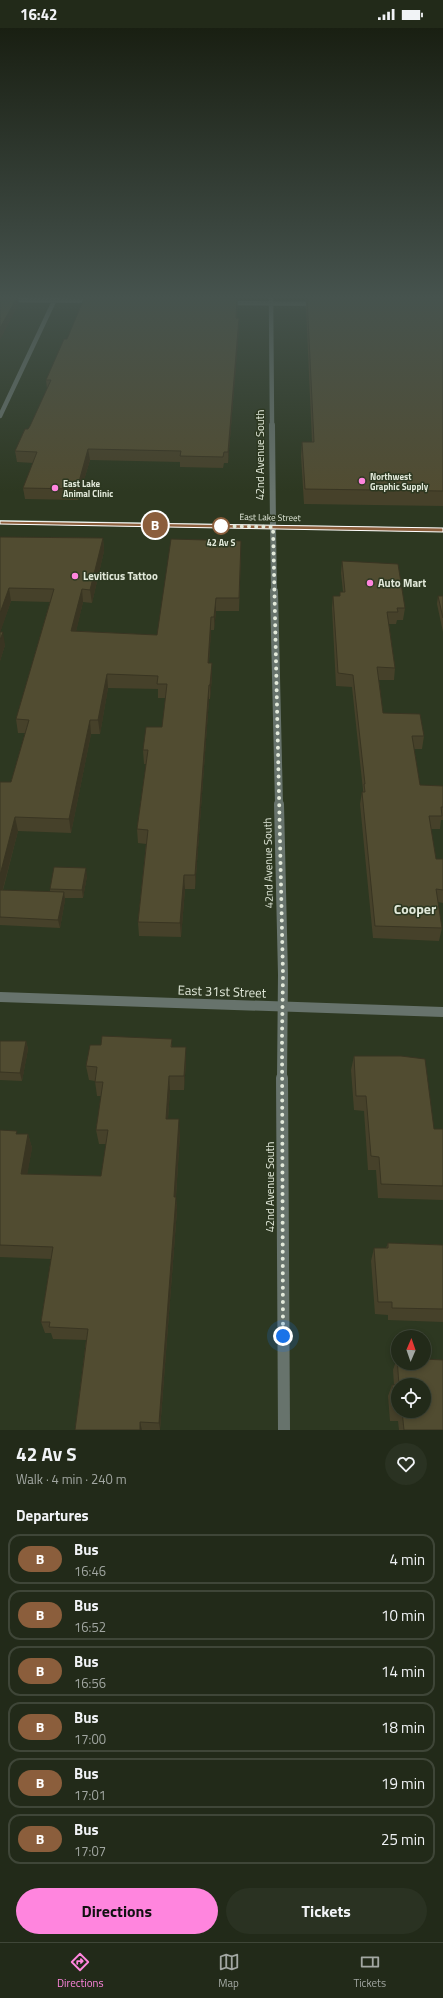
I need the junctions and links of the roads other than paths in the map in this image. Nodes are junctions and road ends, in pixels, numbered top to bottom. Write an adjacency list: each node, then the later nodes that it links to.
1 (25, 361): 3 (street)
2 (272, 361): 5 (street, 42nd Avenue South)
3 (0, 416)
4 (0, 522): 5 (main road, East Lake Street)
5 (273, 527): 6 (main road, East Lake Street); 8 (street, 42nd Avenue South)
6 (443, 530)
7 (0, 997): 8 (street, East 31st Street)
8 (282, 1007): 9 (street, East 31st Street); 10 (street, 42nd Avenue South)
9 (443, 1012)
10 (284, 1430)

